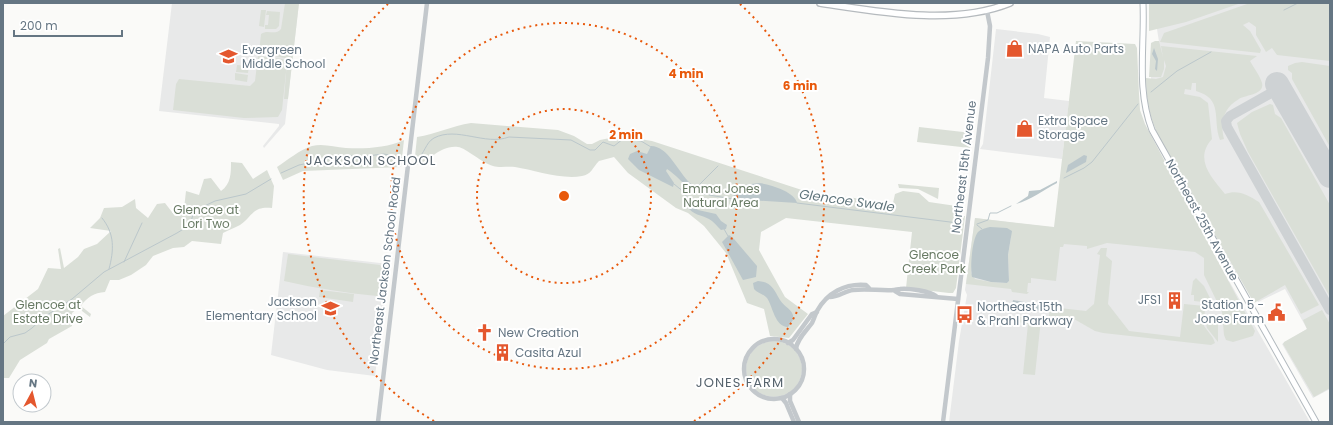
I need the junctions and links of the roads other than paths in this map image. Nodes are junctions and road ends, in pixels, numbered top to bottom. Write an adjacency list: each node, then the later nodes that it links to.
1 (427, 3): 12 (street, Northeast Jackson School Road)
2 (820, 3): 5 (main road)
3 (1010, 3): 5 (main road)
4 (1144, 3): 16 (main road, Northeast 25th Avenue)
5 (988, 11): 6 (street, Northeast 15th Avenue)
6 (958, 299): 7 (street); 15 (street, Northeast 15th Avenue)
7 (816, 312): 8 (street); 9 (street)
8 (788, 343): 9 (street); 11 (street)
9 (796, 349): 10 (street)
10 (790, 394): 11 (street); 14 (street)
11 (782, 398): 13 (street)
12 (378, 422)
13 (794, 422)
14 (799, 422)
15 (943, 422)
16 (1316, 422)

